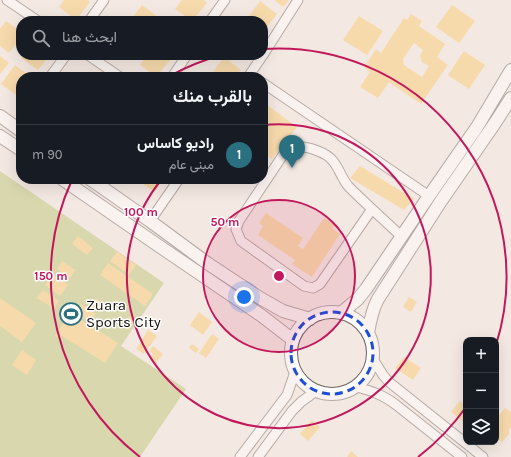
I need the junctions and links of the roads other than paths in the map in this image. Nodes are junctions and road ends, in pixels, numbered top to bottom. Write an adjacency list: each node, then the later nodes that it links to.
1 (7, 0): 5 (street)
2 (104, 0): 6 (street)
3 (225, 0): 7 (street)
4 (298, 0): 8 (street)
5 (31, 16)
6 (93, 16)
7 (214, 16)
8 (268, 47)
9 (62, 60): 13 (street)
10 (95, 60): 14 (street)
11 (184, 60): 15 (street)
12 (260, 60): 16 (street)
13 (54, 72)
14 (113, 72)
15 (175, 72)
16 (253, 72)
17 (509, 78): 29 (street)
18 (268, 86): 29 (street)
19 (511, 98): 35 (street)
20 (0, 116): 21 (street)
21 (16, 124)
22 (0, 136): 23 (street)
23 (16, 147)
24 (268, 177): 30 (street)
25 (69, 184): 36 (street)
26 (97, 184): 31 (street)
27 (176, 184): 31 (street)
28 (263, 184): 30 (street)
29 (428, 196): 32 (street)
30 (372, 209): 32 (street)
31 (150, 221): 34 (street)
32 (402, 236): 33 (street)
33 (341, 313): 34 (street); 35 (street)
34 (310, 319): 36 (street)
35 (368, 333): 37 (street)
36 (293, 340): 38 (street)
37 (374, 359): 39 (street); 44 (street)
38 (295, 372): 40 (street); 41 (street)
39 (356, 388): 40 (street); 43 (street)
40 (316, 392): 42 (street)
41 (240, 457)
42 (258, 457)
43 (462, 457)
44 (483, 457)

